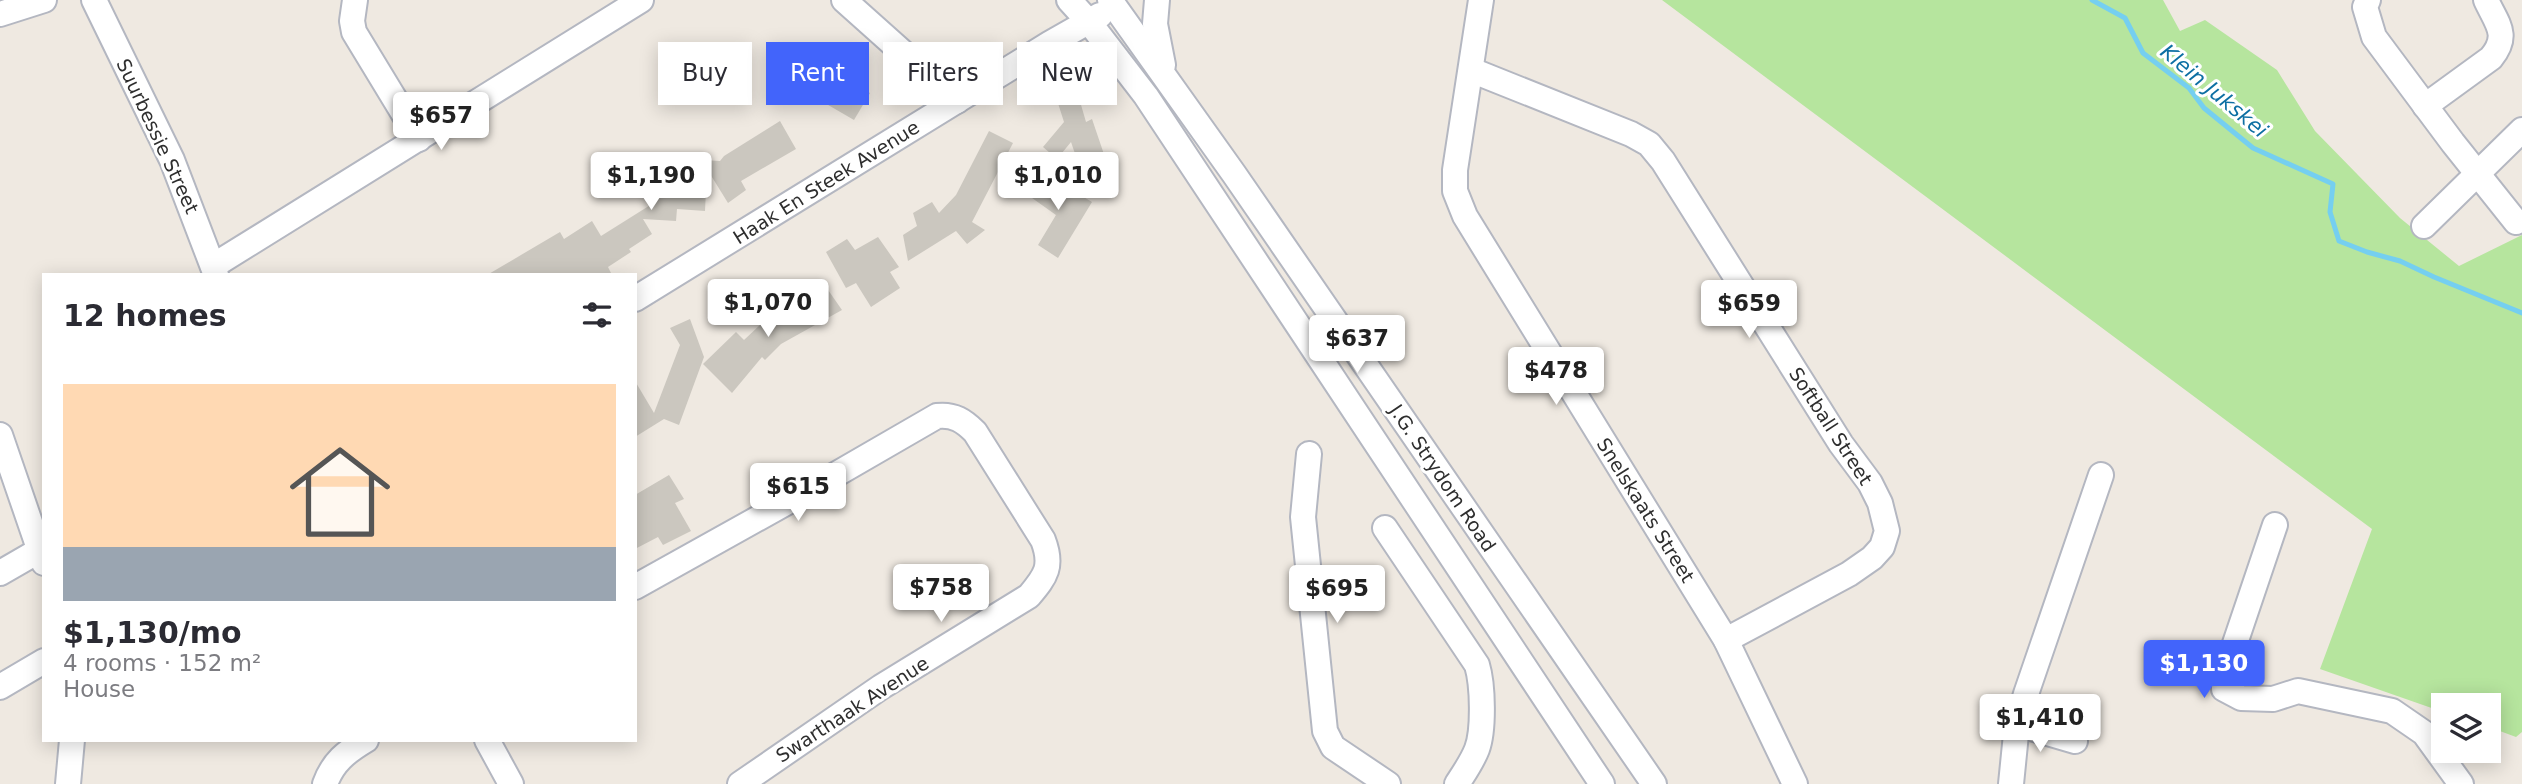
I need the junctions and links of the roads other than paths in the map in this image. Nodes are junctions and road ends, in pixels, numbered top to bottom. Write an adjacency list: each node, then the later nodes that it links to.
1 (44, 0): 12 (street)
2 (94, 0): 25 (street, Suurbessie Street)
3 (355, 0): 21 (street)
4 (641, 0): 21 (street)
5 (844, 0): 14 (street)
6 (1069, 0): 13 (street, J.G. Strydom Road)
7 (1157, 0): 17 (street)
8 (1481, 0): 15 (street, Snelskaats Street)
9 (2368, 0): 19 (street)
10 (2486, 0): 19 (street)
11 (1116, 2): 13 (street, Haak En Steek Avenue); 17 (street, J.G. Strydom Road)
12 (0, 15)
13 (1089, 22): 16 (street, Haak En Steek Avenue); 49 (street, J.G. Strydom Road)
14 (891, 42)
15 (1471, 70): 35 (street, Snelskaats Street); 35 (street, Softball Street)
16 (1003, 72)
17 (1167, 80): 50 (street, J.G. Strydom Road)
18 (950, 105): 26 (street, Haak En Steek Avenue)
19 (2425, 106): 22 (street)
20 (2522, 130): 22 (street)
21 (419, 139): 25 (street)
22 (2478, 175): 23 (street); 24 (street)
23 (2516, 222)
24 (2424, 226)
25 (215, 270)
26 (637, 298)
27 (0, 435): 32 (street)
28 (1309, 454): 47 (street)
29 (2101, 475): 38 (street)
30 (2275, 525): 53 (street)
31 (1385, 528): 48 (street)
32 (42, 557): 33 (street)
33 (0, 573)
34 (637, 586): 46 (street, Swarthaak Avenue)
35 (1726, 640): 51 (street, Snelskaats Street)
36 (42, 662): 37 (street)
37 (0, 687)
38 (2017, 724): 39 (street); 52 (street)
39 (2075, 741)
40 (72, 742): 43 (street)
41 (363, 742): 44 (street)
42 (488, 742): 45 (street)
43 (68, 784)
44 (325, 784)
45 (511, 784)
46 (740, 784)
47 (1388, 784)
48 (1457, 784)
49 (1602, 784)
50 (1654, 784)
51 (1795, 784)
52 (2011, 784)
53 (2460, 784)

